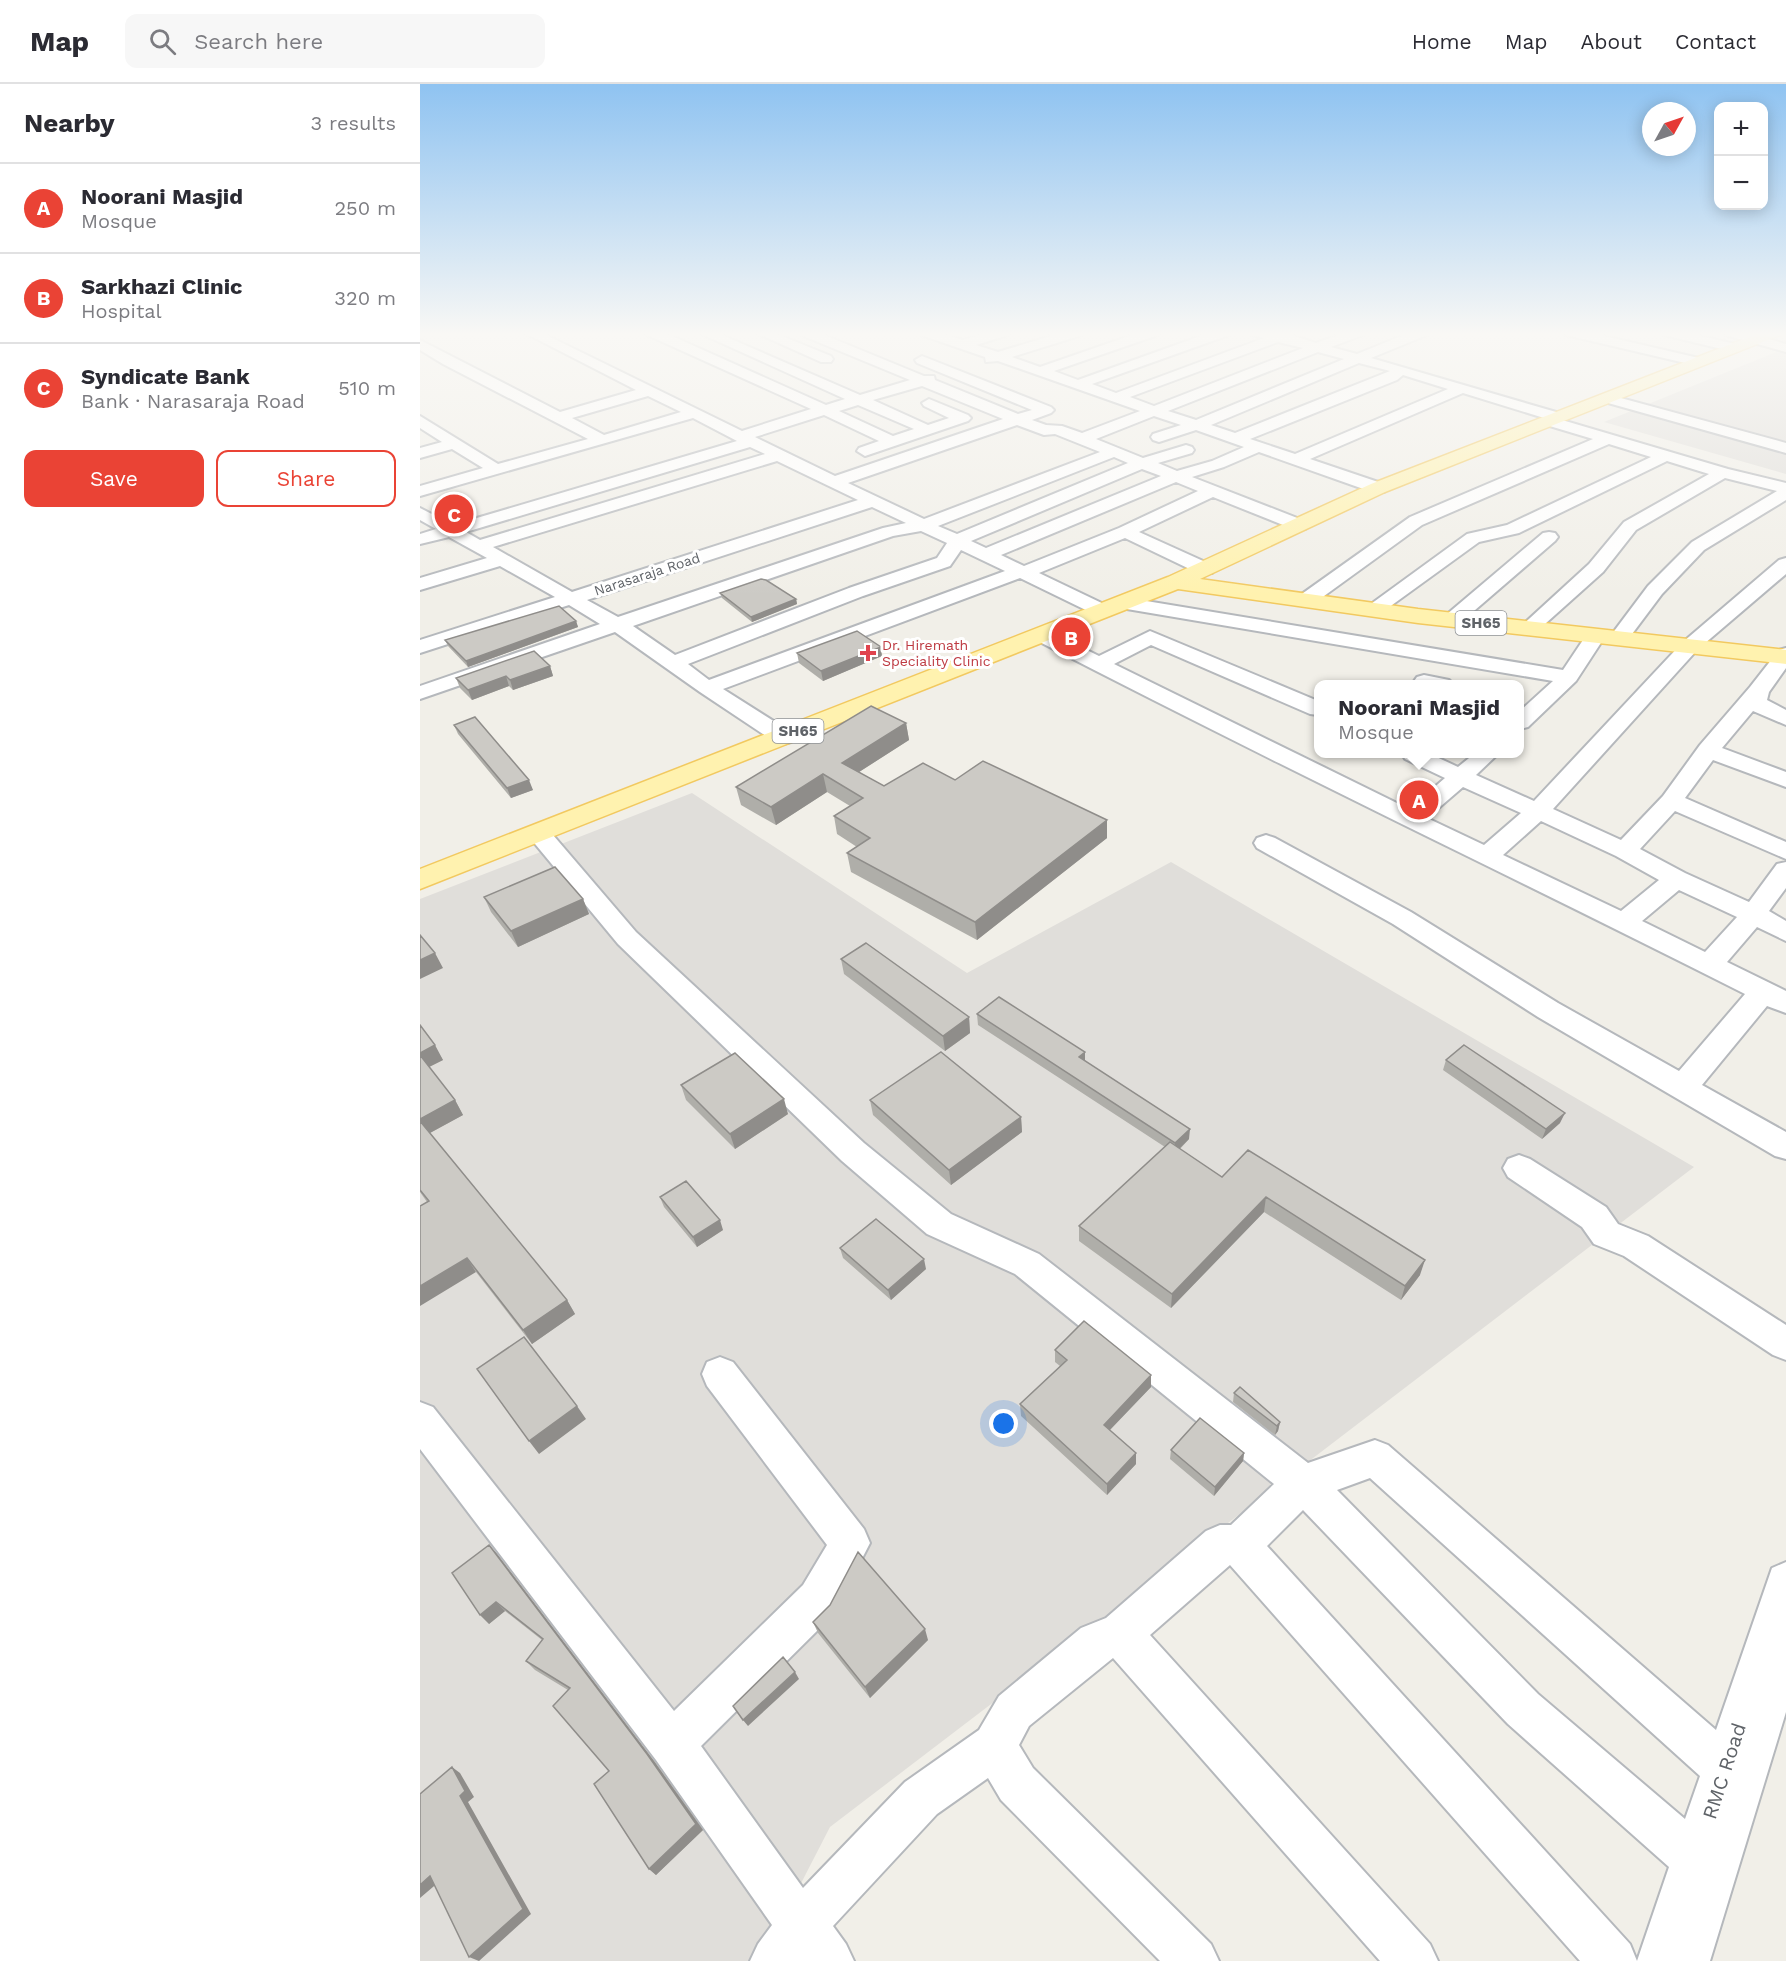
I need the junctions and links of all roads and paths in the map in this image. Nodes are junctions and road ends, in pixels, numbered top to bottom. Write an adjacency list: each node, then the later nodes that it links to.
1 (420, 420): 27 (street)
2 (564, 420): 25 (street)
3 (672, 420): 25 (street)
4 (708, 420): 21 (street)
5 (799, 420): 21 (street)
6 (845, 420): 26 (street)
7 (906, 420): 19 (street)
8 (958, 420): 19 (street)
9 (1018, 420): 22 (street); 44 (street)
10 (1131, 420): 22 (street)
11 (1177, 420): 18 (street)
12 (1209, 420): 18 (street)
13 (1283, 420): 23 (street)
14 (1389, 420): 36 (street)
15 (1551, 420): 46 (main road)
16 (1555, 420): 24 (street)
17 (1684, 420): 29 (street)
18 (1195, 426): 20 (street); 23 (street)
19 (928, 429): 26 (street)
20 (1159, 437)
21 (747, 439): 33 (street); 55 (street)
22 (1081, 439): 31 (street)
23 (1235, 439): 28 (street)
24 (1608, 439): 35 (street); 71 (street)
25 (602, 440): 40 (street)
26 (893, 442): 34 (street)
27 (455, 443): 32 (street); 40 (street)
28 (1257, 447): 36 (street); 43 (street)
29 (1786, 448)
30 (1186, 450): 38 (street)
31 (1113, 452): 38 (street); 53 (street)
32 (420, 453)
33 (779, 455): 41 (street); 60 (street)
34 (851, 456)
35 (1665, 456): 42 (street); 73 (street)
36 (1295, 460): 46 (street)
37 (831, 463): 41 (street)
38 (1142, 464): 43 (street); 59 (street)
39 (420, 465): 45 (street)
40 (495, 469): 45 (street)
41 (810, 470): 44 (street)
42 (1723, 473): 47 (street); 76 (street)
43 (1176, 476): 48 (street); 61 (street)
44 (834, 482): 51 (street)
45 (444, 484): 49 (street)
46 (1378, 488): 54 (main road)
47 (1786, 488)
48 (1213, 490): 54 (street); 56 (street)
49 (420, 491)
50 (1786, 493): 79 (street)
51 (874, 501): 53 (street); 62 (street, Narasaraja Road)
52 (420, 513): 55 (street)
53 (924, 525): 59 (street); 67 (street)
54 (1299, 525): 65 (main road)
55 (450, 531): 58 (street); 60 (street)
56 (1125, 532): 65 (street); 66 (street)
57 (1549, 537): 74 (street)
58 (420, 539)
59 (957, 541): 61 (street); 83 (street)
60 (478, 546): 63 (street)
61 (986, 555): 66 (street)
62 (704, 556): 67 (street); 70 (street, Narasaraja Road)
63 (501, 560): 69 (street); 70 (street)
64 (1786, 564): 81 (street)
65 (1205, 569): 68 (main road)
66 (1022, 573): 72 (street); 86 (street)
67 (739, 582): 75 (street)
68 (1176, 582): 71 (main road, SH65); 72 (main road, SH65)
69 (420, 584)
70 (571, 598): 75 (street); 80 (street, Narasaraja Road)
71 (1306, 600): 73 (main road, SH65)
72 (1112, 607): 77 (main road, SH65); 85 (street)
73 (1374, 609): 74 (main road, SH65)
74 (1453, 619): 76 (main road, SH65)
75 (616, 624): 83 (street); 88 (street)
76 (1529, 628): 78 (main road, SH65)
77 (1041, 635): 84 (street); 92 (main road, SH65)
78 (1596, 635): 79 (main road, SH65); 85 (street)
79 (1619, 638): 81 (main road, SH65)
80 (420, 646)
81 (1690, 646): 82 (main road, SH65); 99 (street)
82 (1785, 656): 87 (street)
83 (673, 663): 86 (street)
84 (1098, 665): 90 (street); 100 (street)
85 (1569, 677): 89 (street)
86 (707, 687): 92 (street)
87 (1758, 692): 91 (street); 93 (street)
88 (420, 693)
89 (1528, 704)
90 (1314, 707)
91 (1786, 718)
92 (783, 737): 101 (main road, SH65)
93 (1708, 750): 97 (street); 98 (street)
94 (1424, 758): 96 (street)
95 (1482, 758): 96 (street)
96 (1463, 776): 99 (street); 100 (street)
97 (1786, 780)
98 (1671, 801): 103 (street); 104 (street)
99 (1538, 810): 103 (street); 105 (street)
100 (1412, 819): 105 (street)
101 (538, 833): 108 (main road, SH65); 120 (street)
102 (1266, 843): 114 (street)
103 (1625, 851): 107 (street)
104 (1786, 851)
105 (1487, 856): 110 (street)
106 (1786, 870): 109 (street)
107 (1676, 879): 109 (street); 110 (street)
108 (420, 880)
109 (1754, 914): 111 (street); 112 (street)
110 (1624, 922): 112 (street)
111 (1786, 932)
112 (1709, 965): 113 (street)
113 (1775, 998): 114 (street)
114 (1683, 1087): 115 (street)
115 (1786, 1147)
116 (1519, 1168): 117 (street)
117 (1786, 1344)
118 (720, 1374): 125 (street)
119 (420, 1419): 125 (street)
120 (1303, 1483): 121 (street); 127 (street); 128 (street)
121 (1239, 1545): 123 (street); 134 (street)
122 (1786, 1582): 127 (street, RMC Road)
123 (1120, 1634): 126 (street); 133 (street)
124 (1786, 1642): 136 (street, RMC Road)
125 (672, 1744): 129 (street)
126 (995, 1746): 129 (street); 132 (street)
127 (1725, 1768): 128 (street, RMC Road)
128 (1695, 1858): 135 (street, RMC Road)
129 (801, 1925): 130 (street); 131 (street)
130 (775, 1961)
131 (830, 1961)
132 (1194, 1961)
133 (1413, 1961)
134 (1613, 1961)
135 (1662, 1961)
136 (1685, 1961)

